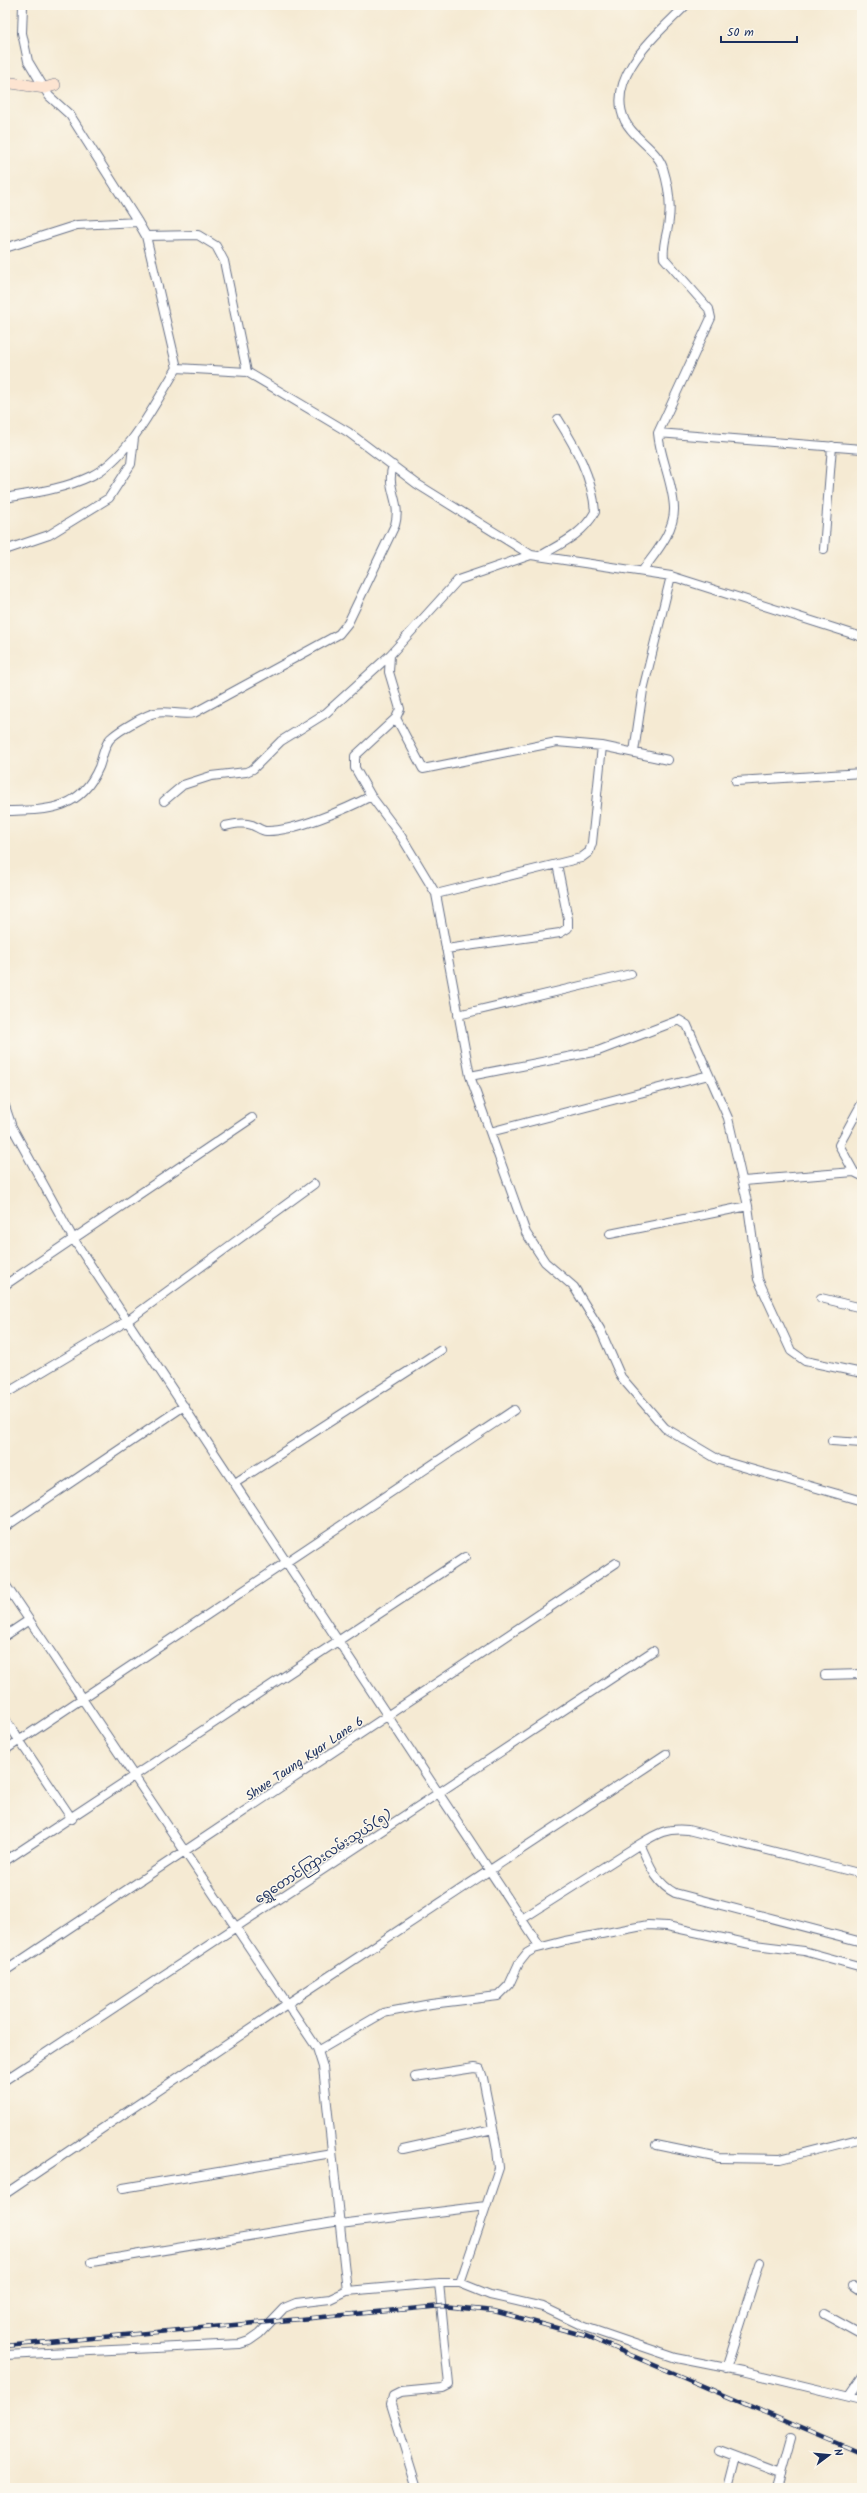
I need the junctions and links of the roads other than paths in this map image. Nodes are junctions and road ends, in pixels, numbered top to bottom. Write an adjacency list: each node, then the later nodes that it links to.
1 (23, 5): 4 (street)
2 (686, 5): 11 (street)
3 (5, 82): 4 (street)
4 (50, 87): 5 (street)
5 (138, 222): 6 (street); 7 (street)
6 (146, 236): 8 (street); 9 (street)
7 (5, 248)
8 (177, 368): 9 (street); 12 (street)
9 (247, 372): 15 (street)
10 (558, 419): 20 (street)
11 (658, 433): 13 (street); 21 (street)
12 (134, 438): 16 (street); 18 (street)
13 (832, 446): 14 (street); 17 (street)
14 (862, 450)
15 (393, 465): 19 (street); 33 (street)
16 (5, 498)
17 (824, 549)
18 (5, 550)
19 (531, 555): 20 (street); 24 (street)
20 (540, 556): 21 (street)
21 (643, 570): 22 (street)
22 (671, 576): 23 (street); 27 (street)
23 (862, 637)
24 (390, 655): 25 (street); 32 (street)
25 (396, 718): 26 (street); 31 (street)
26 (602, 746): 27 (street); 35 (street)
27 (634, 752): 28 (street)
28 (668, 760)
29 (862, 773): 30 (street)
30 (736, 781)
31 (370, 796): 34 (street); 36 (street)
32 (164, 801)
33 (7, 811)
34 (225, 826)
35 (557, 864): 36 (street); 37 (street)
36 (436, 894): 37 (street)
37 (446, 949): 39 (street)
38 (632, 974): 39 (street)
39 (458, 1015): 41 (street)
40 (709, 1075): 41 (street); 45 (street); 47 (street)
41 (470, 1076): 45 (street)
42 (862, 1103): 46 (street)
43 (5, 1106): 51 (street)
44 (252, 1118): 51 (street)
45 (490, 1132): 64 (street)
46 (858, 1174): 47 (street)
47 (743, 1181): 49 (street)
48 (314, 1184): 55 (street)
49 (748, 1206): 50 (street); 57 (street)
50 (610, 1234)
51 (74, 1240): 52 (street); 55 (street)
52 (5, 1286)
53 (821, 1298): 54 (street)
54 (862, 1308)
55 (127, 1321): 58 (street); 59 (street)
56 (441, 1350): 63 (street)
57 (862, 1373)
58 (5, 1394)
59 (184, 1406): 63 (street); 65 (street)
60 (514, 1410): 67 (street)
61 (832, 1441): 62 (street)
62 (862, 1443)
63 (235, 1483): 67 (street)
64 (862, 1501)
65 (5, 1527)
66 (465, 1557): 72 (street)
67 (286, 1560): 72 (street); 76 (street)
68 (616, 1563): 77 (street, Shwe Taung Kyar Lane 6)
69 (5, 1584): 70 (street)
70 (29, 1620): 71 (street); 76 (street)
71 (5, 1636)
72 (338, 1639): 77 (street); 82 (street)
73 (653, 1651): 83 (street, ရွှေတောင်ကြားလမ်းသွယ်(၅))
74 (862, 1674): 75 (street)
75 (825, 1676)
76 (82, 1699): 79 (street); 82 (street)
77 (388, 1716): 83 (street); 86 (street, Shwe Taung Kyar Lane 6)
78 (5, 1719): 79 (street)
79 (19, 1740): 80 (street); 84 (street)
80 (5, 1750)
81 (666, 1754): 88 (street)
82 (133, 1777): 84 (street); 86 (street)
83 (440, 1794): 88 (street); 91 (street, ရွှေတောင်ကြားလမ်းသွယ်(၅))
84 (72, 1819): 87 (street)
85 (640, 1844): 89 (street); 90 (street); 92 (street)
86 (185, 1853): 91 (street); 95 (street, Shwe Taung Kyar Lane 6)
87 (5, 1860)
88 (491, 1871): 90 (street); 96 (street)
89 (862, 1874)
90 (522, 1919): 93 (street)
91 (236, 1928): 96 (street); 99 (street, ရွှေတောင်ကြားလမ်းသွယ်(၅))
92 (862, 1942)
93 (540, 1947): 94 (street); 97 (street)
94 (862, 1966)
95 (5, 1971)
96 (287, 2004): 97 (street); 106 (street)
97 (318, 2051): 104 (street)
98 (415, 2077): 100 (street)
99 (5, 2080)
100 (493, 2130): 103 (street); 107 (street)
101 (862, 2138): 102 (street)
102 (656, 2146)
103 (403, 2149)
104 (332, 2154): 105 (street); 108 (street)
105 (123, 2188)
106 (5, 2194)
107 (486, 2206): 108 (street); 112 (street)
108 (340, 2223): 109 (street); 114 (street)
109 (92, 2262)
110 (760, 2262): 119 (street)
111 (439, 2283): 112 (street); 114 (street); 127 (street)
112 (460, 2283): 119 (street)
113 (853, 2286): 115 (street)
114 (347, 2291): 118 (street)
115 (862, 2291)
116 (824, 2314): 117 (street)
117 (862, 2335)
118 (5, 2355)
119 (726, 2369): 121 (street)
120 (862, 2376): 121 (street)
121 (849, 2396): 122 (street)
122 (862, 2400)
123 (791, 2438): 126 (street)
124 (720, 2451): 125 (street)
125 (736, 2457): 126 (street); 128 (street)
126 (781, 2474): 129 (street)
127 (417, 2488)
128 (728, 2488)
129 (777, 2488)

